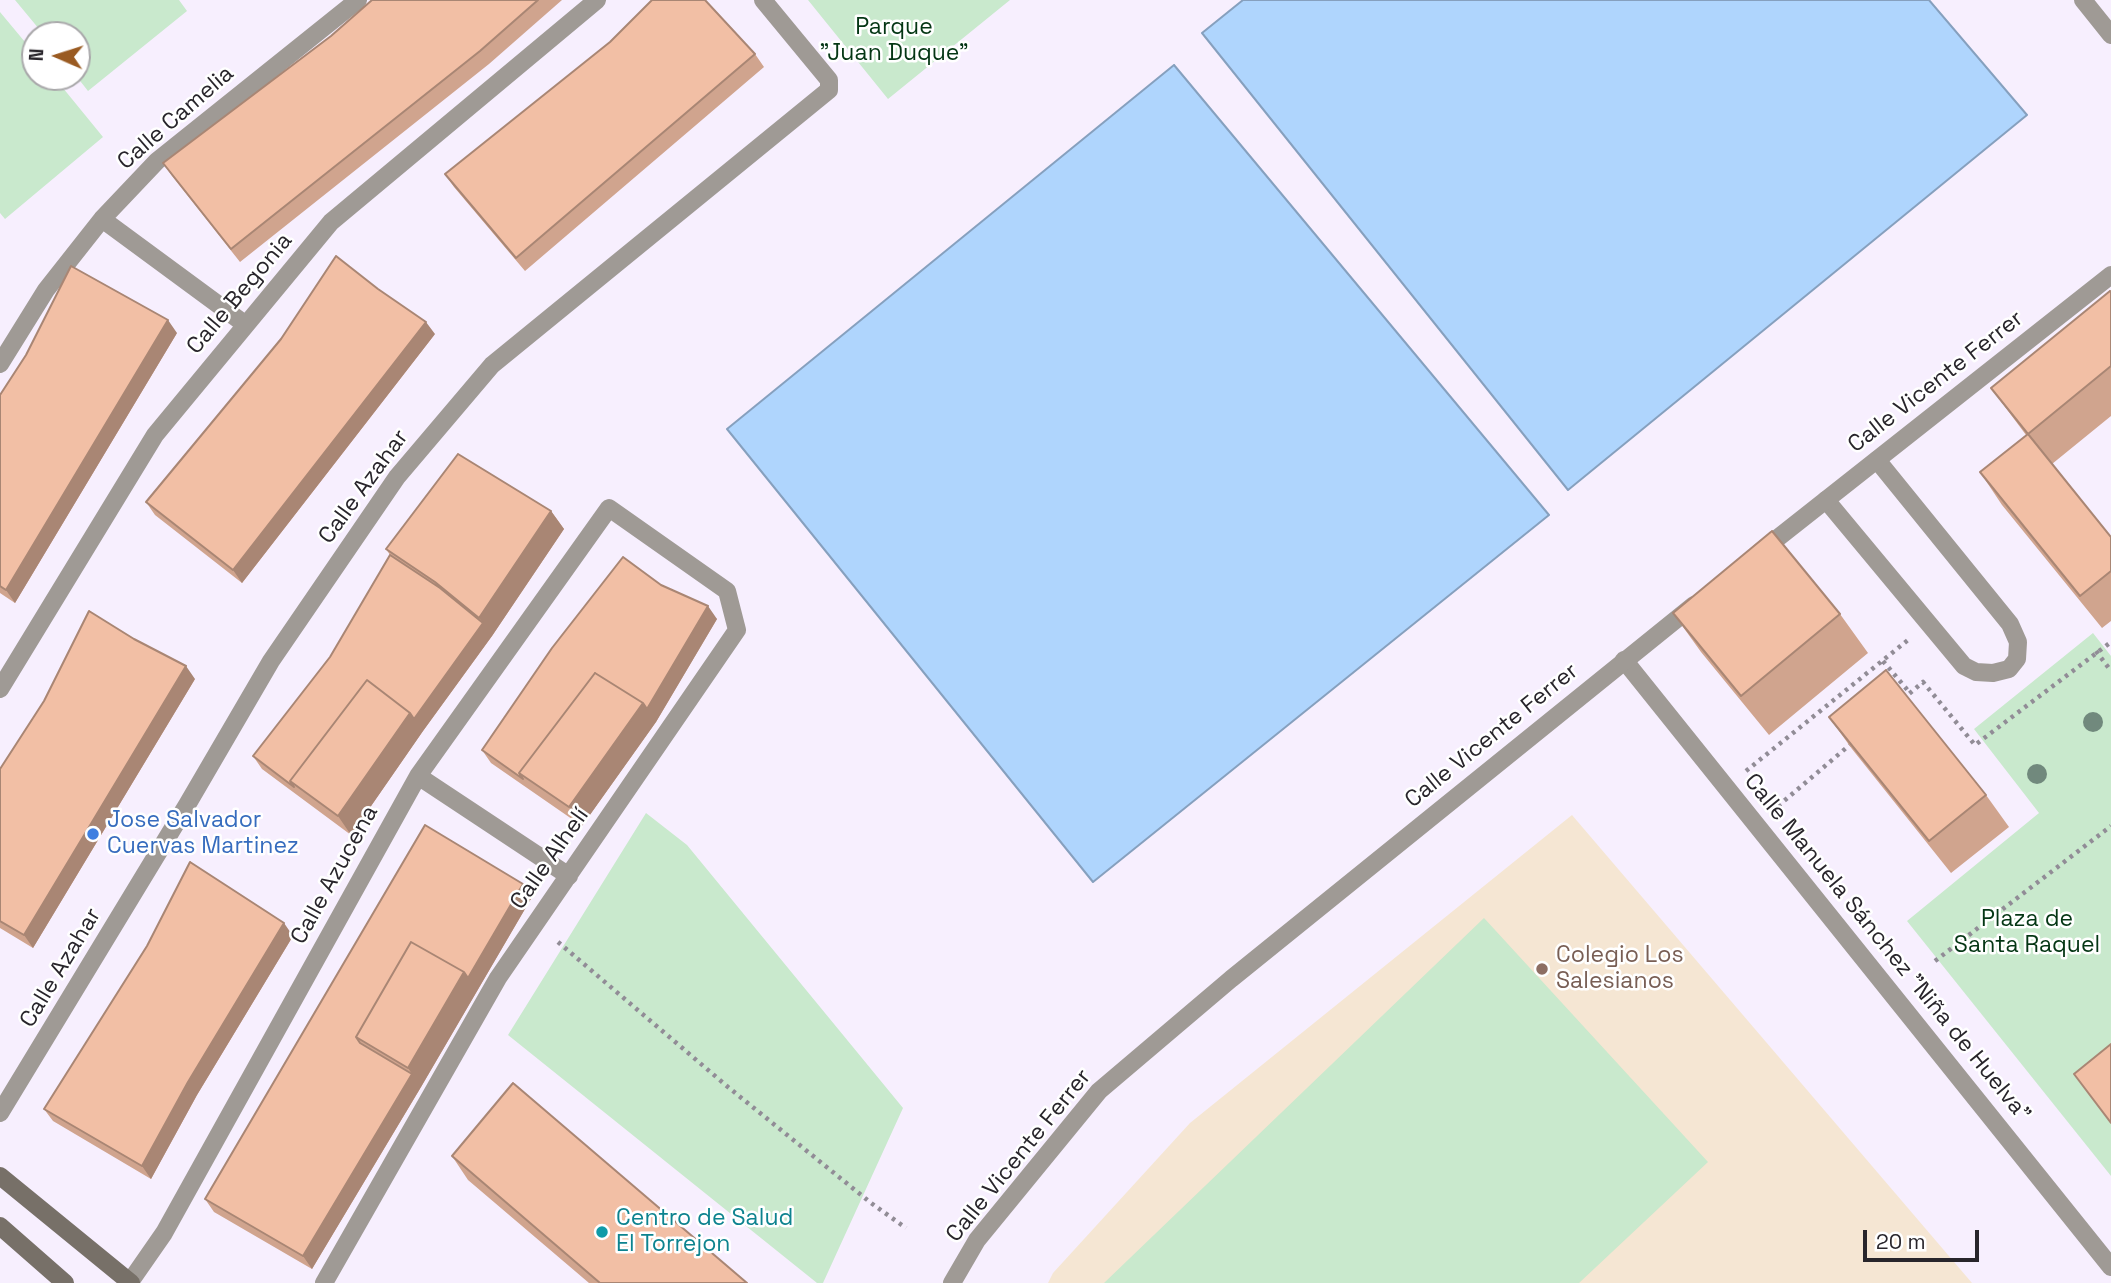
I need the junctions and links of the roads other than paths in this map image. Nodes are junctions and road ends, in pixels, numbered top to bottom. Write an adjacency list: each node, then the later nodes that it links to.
1 (358, 0): 6 (street, Calle Camelia)
2 (597, 0): 8 (street, Calle Begonia)
3 (763, 0): 20 (street, Calle Azahar)
4 (2083, 0): 5 (street)
5 (2111, 35)
6 (102, 219): 8 (street); 9 (street, Calle Camelia)
7 (2111, 275): 10 (street, Calle Vicente Ferrer)
8 (246, 324): 16 (street, Calle Begonia)
9 (0, 364)
10 (1877, 460): 11 (street, Calle Vicente Ferrer); 11 (street)
11 (1826, 500): 13 (street, Calle Vicente Ferrer)
12 (609, 508): 18 (street, Calle Azucena); 19 (street, Calle Alhelí)
13 (1742, 566)
14 (1710, 592): 15 (street, Calle Vicente Ferrer)
15 (1624, 660): 23 (street, Calle Manuela Sánchez "Niña de Huelva"); 27 (street, Calle Vicente Ferrer)
16 (6, 662): 17 (street, Calle Begonia)
17 (0, 689)
18 (418, 776): 19 (street); 25 (street, Calle Azucena)
19 (569, 876): 26 (street, Calle Alhelí)
20 (0, 1114)
21 (0, 1176): 25 (main road)
22 (0, 1226): 24 (main road)
23 (2111, 1267)
24 (65, 1283)
25 (131, 1283)
26 (324, 1283)
27 (952, 1283)

